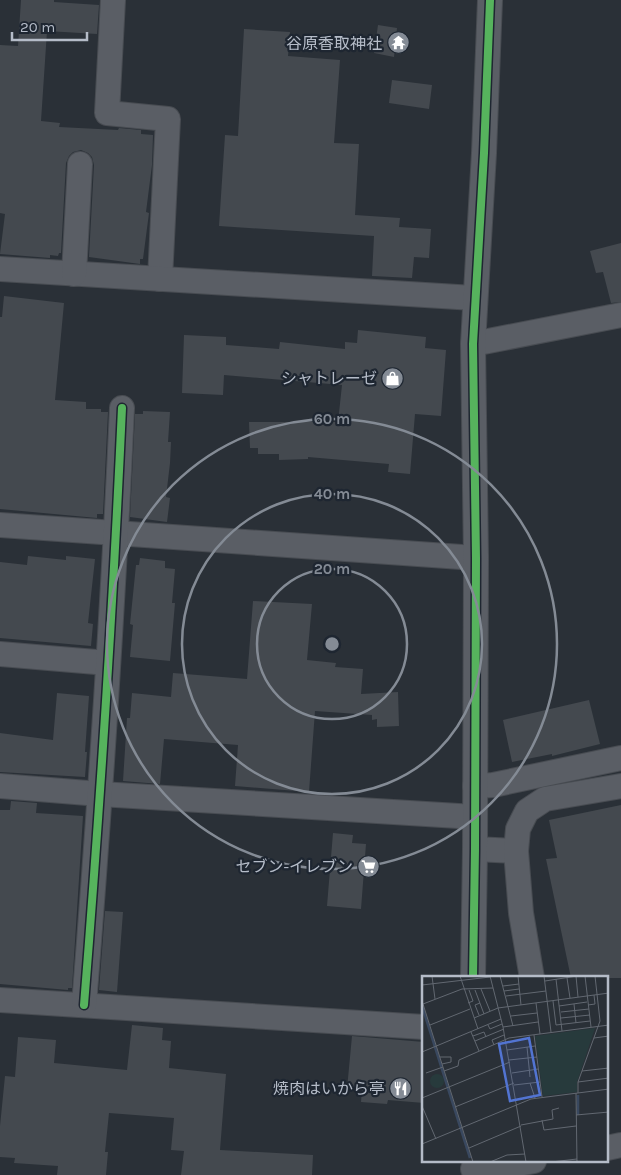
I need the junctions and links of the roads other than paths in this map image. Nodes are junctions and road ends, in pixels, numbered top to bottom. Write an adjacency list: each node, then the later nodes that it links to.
1 (113, 0): 6 (street)
2 (490, 0): 7 (street)
3 (80, 164): 5 (street)
4 (0, 269): 5 (street)
5 (74, 274): 6 (street)
6 (160, 279): 7 (street)
7 (474, 298): 9 (street)
8 (621, 315): 9 (street)
9 (473, 344): 13 (street)
10 (122, 408): 12 (street)
11 (0, 525): 12 (street)
12 (116, 533): 13 (street); 15 (street)
13 (476, 558): 18 (street)
14 (0, 654): 15 (street)
15 (108, 663): 20 (street)
16 (621, 758): 18 (street)
17 (0, 786): 20 (street)
18 (475, 786): 21 (street)
19 (621, 786): 23 (street)
20 (100, 794): 21 (street); 27 (street)
21 (476, 817): 22 (street)
22 (475, 849): 23 (street); 24 (street)
23 (516, 851): 25 (street)
24 (473, 976)
25 (532, 976)
26 (0, 1000): 27 (street)
27 (84, 1005): 28 (street)
28 (422, 1026)
29 (621, 1146): 30 (street)
30 (608, 1148)
31 (529, 1162): 32 (street)
32 (473, 1168)

